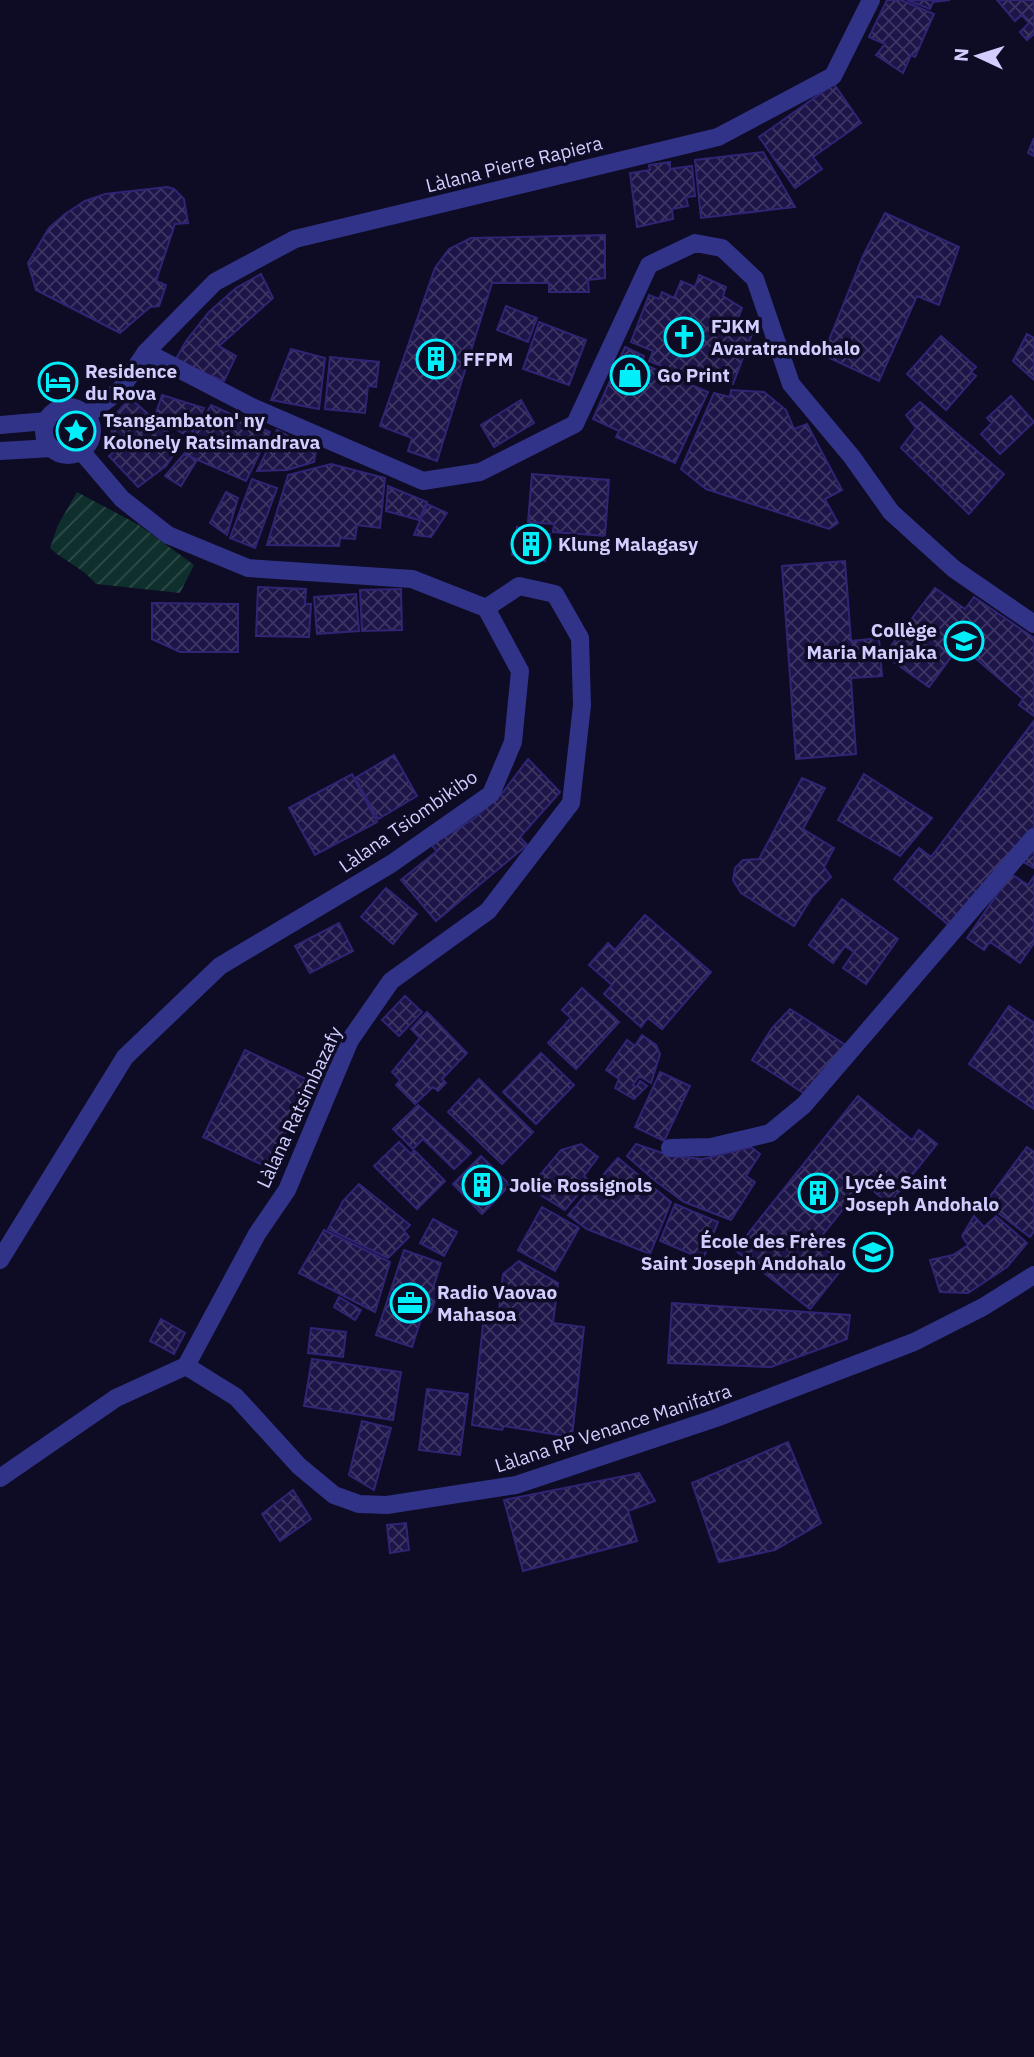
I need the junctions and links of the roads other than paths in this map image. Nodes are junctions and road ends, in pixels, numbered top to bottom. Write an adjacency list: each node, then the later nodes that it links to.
1 (871, 0): 2 (street, Làlana Pierre Rapiera)
2 (146, 352): 3 (street, Làlana Pierre Rapiera); 10 (street)
3 (86, 416): 4 (street); 8 (street)
4 (47, 421): 5 (street); 6 (street)
5 (0, 425)
6 (52, 448): 7 (street); 8 (street)
7 (0, 451)
8 (80, 452): 9 (street)
9 (486, 608): 13 (street, Làlana Tsiombikibo); 15 (street, Làlana Ratsimbazafy)
10 (1034, 624)
11 (1034, 837): 12 (street)
12 (670, 1148)
13 (0, 1260)
14 (1034, 1275): 15 (street, Làlana RP Venance Manifatra)
15 (186, 1366): 16 (street)
16 (0, 1478)

